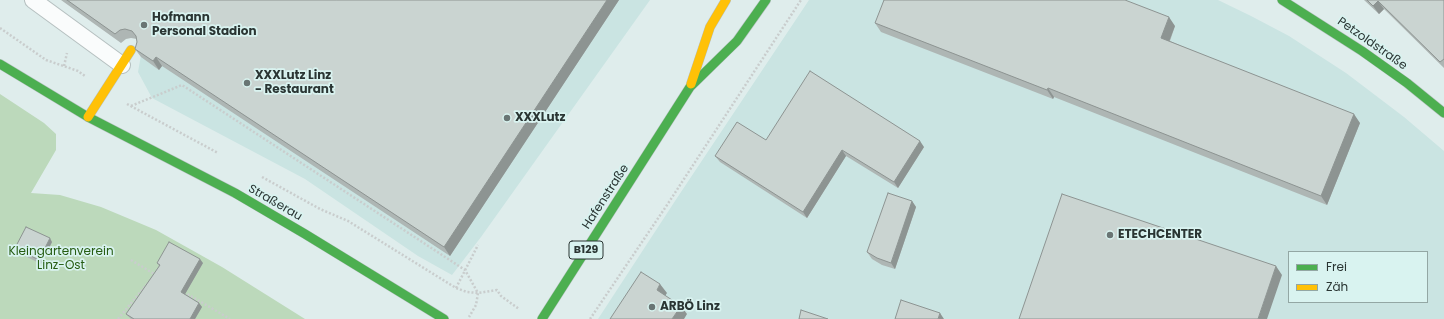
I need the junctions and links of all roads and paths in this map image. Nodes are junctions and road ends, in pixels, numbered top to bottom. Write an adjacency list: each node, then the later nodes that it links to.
1 (34, 0): 9 (lane)
2 (726, 0): 11 (main road, Hafenstraße)
3 (766, 0): 11 (main road, Hafenstraße)
4 (801, 0): 32 (path)
5 (1282, 0): 14 (main road, Petzoldstraße)
6 (0, 28): 10 (path)
7 (131, 50): 9 (main road)
8 (0, 64): 15 (main road, Straßerau)
9 (122, 65): 12 (main road)
10 (78, 71)
11 (690, 87): 31 (main road, Hafenstraße / B129)
12 (104, 92): 13 (path); 15 (main road)
13 (130, 106): 16 (path); 20 (path)
14 (1444, 113)
15 (88, 116): 29 (main road, Straßerau)
16 (219, 154)
17 (259, 176): 23 (path)
18 (478, 244): 20 (path)
19 (131, 260): 21 (path)
20 (465, 270): 23 (path); 25 (path)
21 (155, 274): 22 (path); 27 (path)
22 (162, 278)
23 (456, 288): 25 (path)
24 (182, 290): 28 (path)
25 (478, 293): 26 (path); 30 (path)
26 (520, 310)
27 (118, 319)
28 (230, 319)
29 (444, 319)
30 (468, 319)
31 (542, 319)
32 (590, 319)

